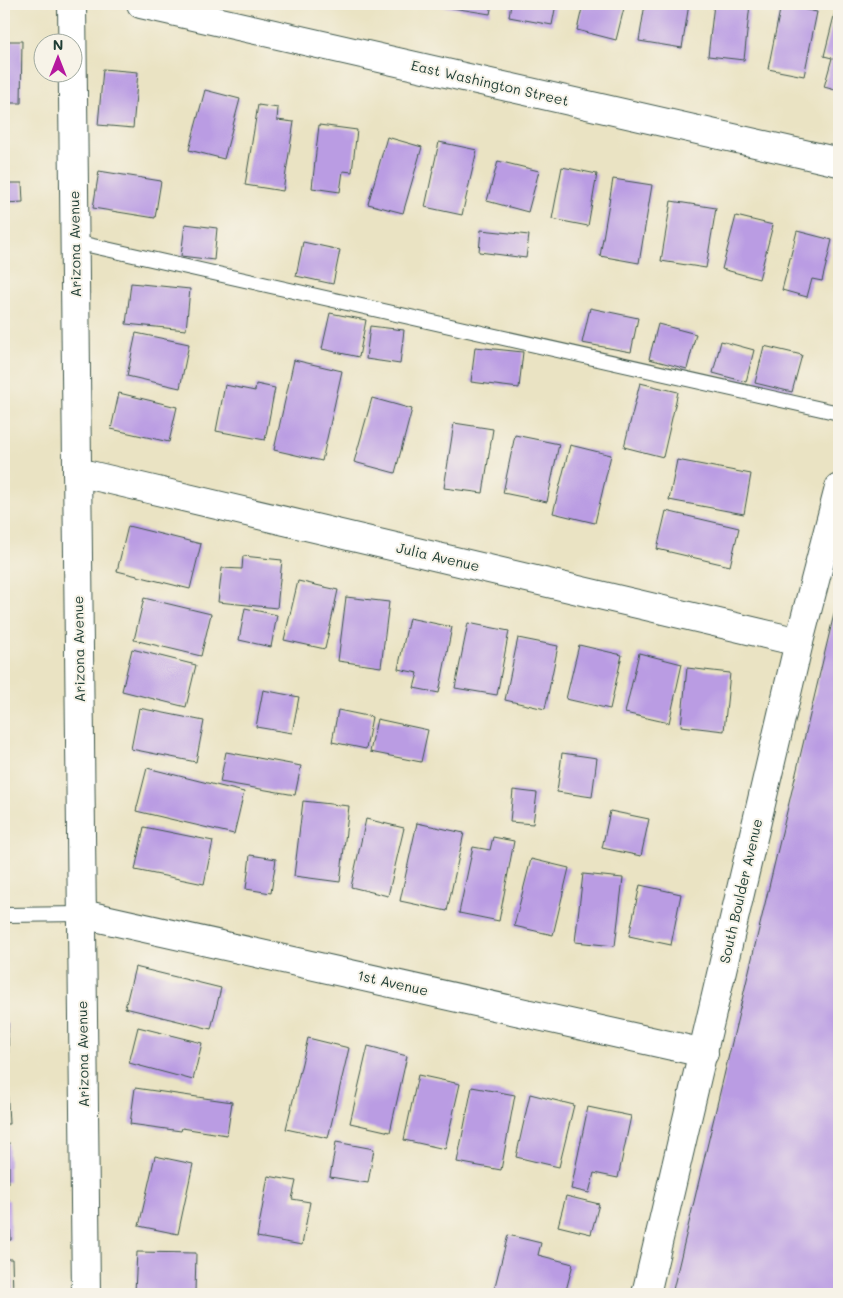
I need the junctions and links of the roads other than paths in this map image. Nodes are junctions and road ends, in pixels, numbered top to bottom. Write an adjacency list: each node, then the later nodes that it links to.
1 (72, 4): 4 (street, Arizona Avenue)
2 (141, 4): 3 (street, East Washington Street)
3 (839, 162)
4 (75, 242): 5 (lane); 6 (street, Arizona Avenue)
5 (839, 413)
6 (77, 472): 8 (street, Julia Avenue); 9 (street, Arizona Avenue)
7 (839, 488): 8 (street, South Boulder Avenue)
8 (799, 642): 11 (street, South Boulder Avenue)
9 (82, 914): 10 (lane); 11 (street, 1st Avenue); 12 (street, Arizona Avenue)
10 (4, 915)
11 (704, 1053): 13 (street, South Boulder Avenue)
12 (86, 1294)
13 (646, 1294)

